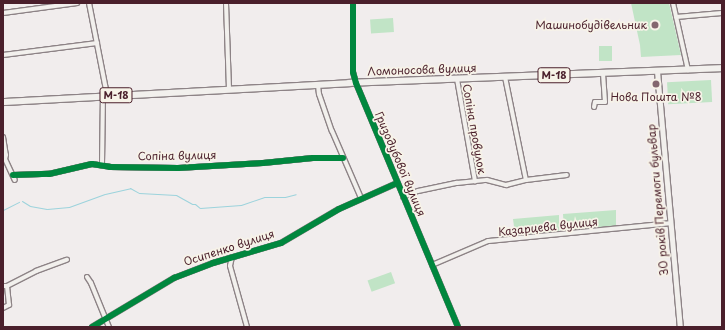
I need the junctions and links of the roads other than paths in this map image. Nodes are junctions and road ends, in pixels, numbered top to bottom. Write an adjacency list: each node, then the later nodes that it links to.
1 (76, 3): 6 (street)
2 (89, 3): 9 (street)
3 (226, 3): 19 (street)
4 (353, 3): 17 (street, Гризодубової вулиця)
5 (673, 3): 8 (street)
6 (3, 12)
7 (722, 13): 8 (street)
8 (676, 17): 12 (street)
9 (97, 43): 10 (street); 20 (street)
10 (3, 55)
11 (722, 68): 12 (highway, Ломоносова вулиця / М-18)
12 (688, 70): 13 (highway, Ломоносова вулиця / М-18)
13 (657, 71): 14 (highway, Ломоносова вулиця / М-18); 35 (main road, 30 років Перемоги бульвар)
14 (603, 72): 15 (highway, Ломоносова вулиця / М-18); 22 (street)
15 (505, 77): 16 (highway, Ломоносова вулиця / М-18); 30 (street)
16 (457, 79): 17 (highway, Ломоносова вулиця / М-18); 31 (street, Сопіна провулок)
17 (356, 83): 18 (highway, Ломоносова вулиця / М-18); 32 (street, Гризодубової вулиця)
18 (318, 85): 19 (highway, Ломоносова вулиця / М-18); 24 (street)
19 (229, 89): 20 (highway, Ломоносова вулиця / М-18)
20 (105, 95): 21 (highway, Ломоносова вулиця / М-18); 26 (street)
21 (3, 102)
22 (594, 107)
23 (3, 137): 25 (street)
24 (344, 158): 26 (street, Сопіна вулиця); 34 (street)
25 (4, 159): 27 (street)
26 (102, 164): 27 (street, Сопіна вулиця)
27 (13, 175): 29 (street)
28 (567, 175): 30 (street)
29 (15, 180)
30 (526, 180): 31 (street)
31 (475, 181): 33 (street)
32 (398, 183): 33 (street, Гризодубової вулиця); 34 (street, Осипенко вулиця)
33 (403, 196): 38 (street, Гризодубової вулиця)
34 (361, 198): 36 (street, Осипенко вулиця)
35 (670, 223): 38 (street, Казарцева вулиця); 47 (main road, 30 років Перемоги бульвар)
36 (233, 257): 42 (street, Осипенко вулиця); 45 (street)
37 (67, 260): 40 (street)
38 (432, 265): 46 (street, Гризодубової вулиця)
39 (87, 277): 42 (street)
40 (5, 286): 41 (street)
41 (3, 308)
42 (106, 319): 43 (street, Осипенко вулиця); 44 (street)
43 (92, 327)
44 (110, 327)
45 (247, 327)
46 (458, 327)
47 (680, 327)

